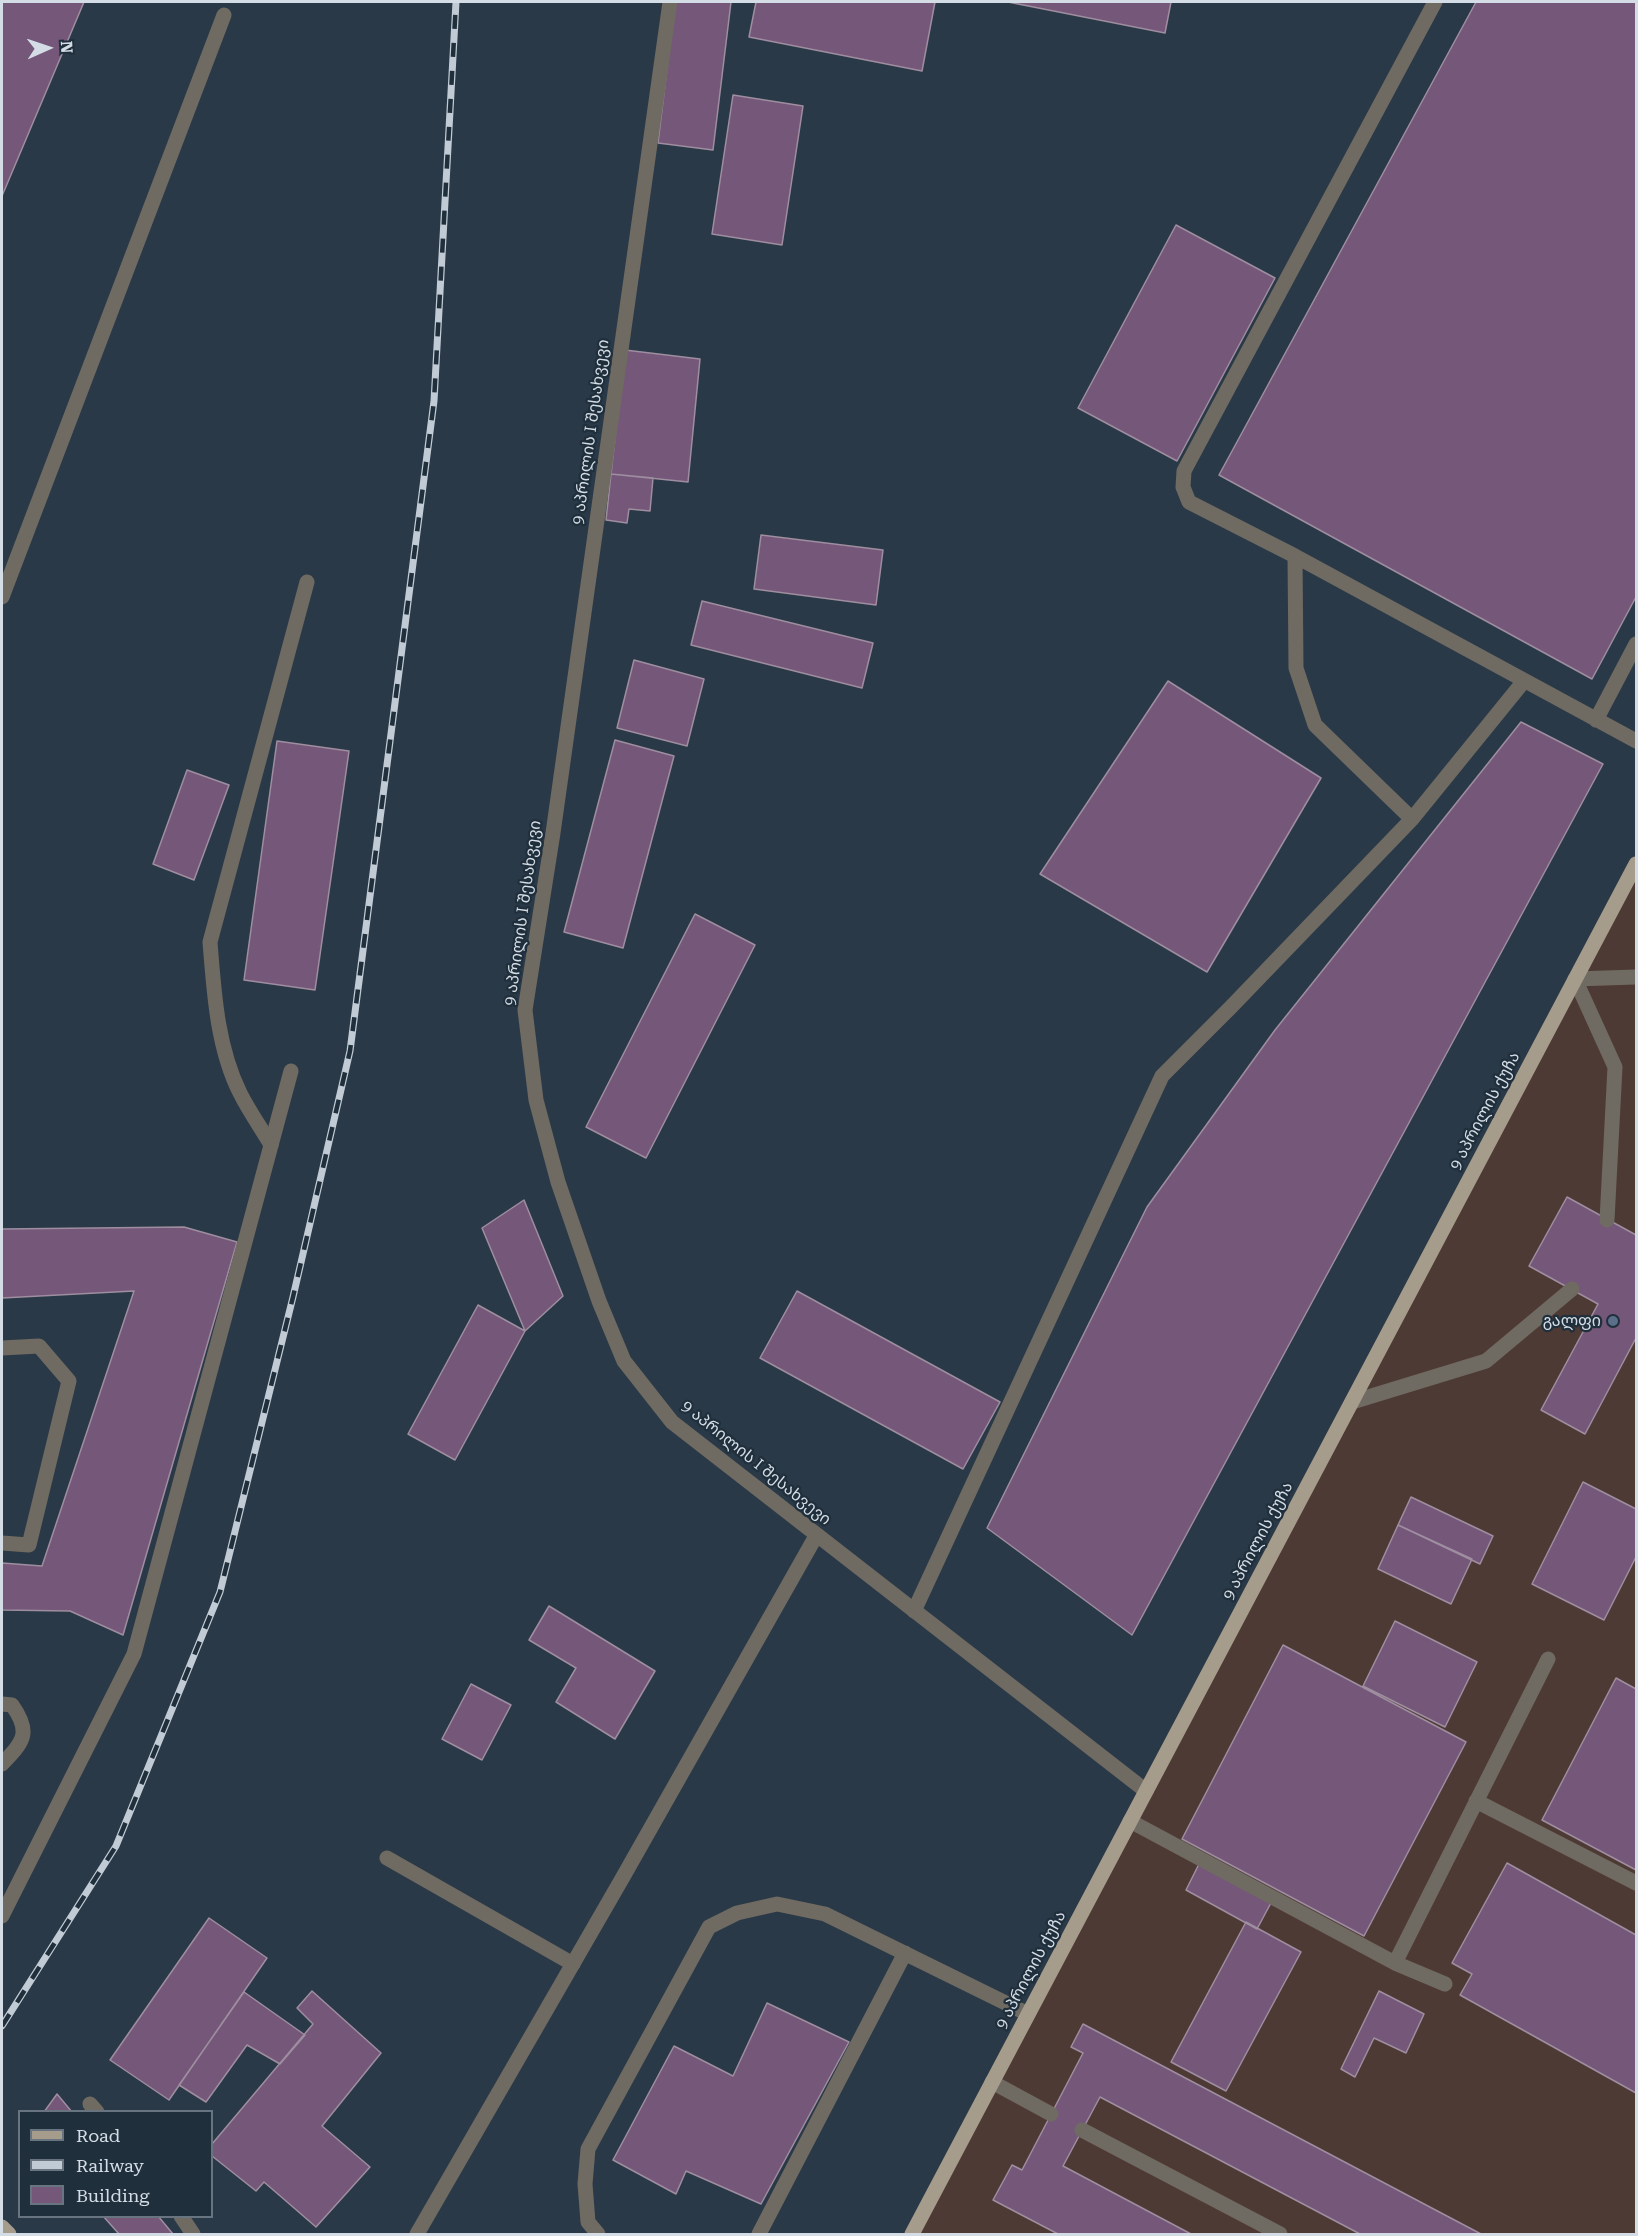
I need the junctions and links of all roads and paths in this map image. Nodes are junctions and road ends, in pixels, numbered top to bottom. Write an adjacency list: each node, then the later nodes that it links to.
1 (670, 2): 21 (street, 9 აპრილის I შესახვევი)
2 (1435, 2): 4 (street)
3 (224, 15): 6 (street)
4 (1295, 556): 8 (street); 11 (street)
5 (307, 582): 16 (street)
6 (2, 597)
7 (1636, 644): 9 (street)
8 (1524, 681): 9 (street); 11 (street)
9 (1596, 720): 10 (street)
10 (1636, 741)
11 (1412, 819): 23 (street)
12 (1636, 864): 14 (main road, 9 აპრილის ქუჩა)
13 (1636, 977): 14 (street)
14 (1575, 979): 17 (street); 20 (main road, 9 აპრილის ქუჩა)
15 (291, 1071): 16 (street)
16 (271, 1145): 32 (street)
17 (1607, 1220)
18 (1572, 1289): 20 (street)
19 (2, 1348): 22 (street)
20 (1352, 1402): 27 (main road, 9 აპრილის ქუჩა)
21 (816, 1536): 23 (street, 9 აპრილის I შესახვევი); 35 (street)
22 (2, 1543)
23 (914, 1611): 27 (street, 9 აპრილის I შესახვევი)
24 (1548, 1659): 28 (street)
25 (2, 1704): 26 (street)
26 (2, 1764)
27 (1146, 1791): 29 (main road, 9 აპრილის ქუჩა)
28 (1476, 1801): 31 (street); 34 (street)
29 (1130, 1821): 34 (street); 37 (main road, 9 აპრილის ქუჩა)
30 (387, 1858): 35 (street)
31 (1636, 1883)
32 (2, 1916)
33 (905, 1953): 37 (street); 46 (street); 47 (street)
34 (1395, 1963): 36 (street)
35 (573, 1964): 45 (street)
36 (1445, 1984)
37 (1028, 2014): 38 (main road, 9 აპრილის ქუჩა)
38 (992, 2082): 39 (street); 48 (main road, 9 აპრილის ქუჩა)
39 (1052, 2114)
40 (1082, 2130): 49 (street)
41 (182, 2218): 44 (street)
42 (2, 2227): 43 (main road)
43 (9, 2235)
44 (193, 2235)
45 (417, 2235)
46 (598, 2235)
47 (759, 2235)
48 (912, 2235)
49 (1280, 2235)

